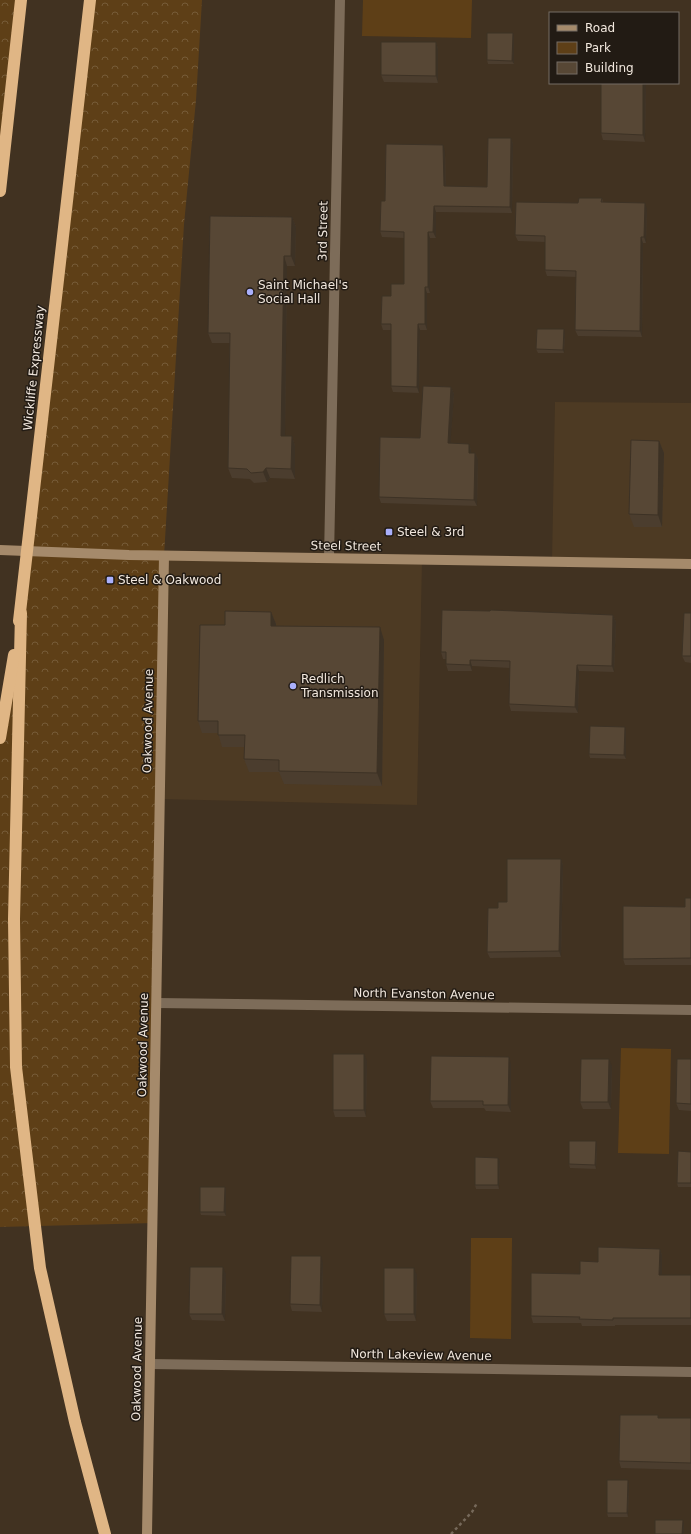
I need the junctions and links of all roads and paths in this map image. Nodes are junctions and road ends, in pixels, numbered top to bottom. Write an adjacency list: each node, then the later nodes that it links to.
1 (22, 0): 4 (highway)
2 (90, 0): 9 (highway, Wickliffe Expressway)
3 (340, 0): 7 (street, 3rd Street)
4 (0, 191)
5 (0, 550): 6 (street, Steel Street)
6 (164, 556): 7 (street, Steel Street); 11 (street, Oakwood Avenue)
7 (329, 558): 8 (street, Steel Street)
8 (691, 564)
9 (21, 613): 10 (highway, Wickliffe Expressway); 16 (highway)
10 (0, 738)
11 (157, 1003): 12 (street, North Evanston Avenue); 13 (street, Oakwood Avenue)
12 (691, 1010)
13 (150, 1364): 14 (street, North Lakeview Avenue); 17 (street, Oakwood Avenue)
14 (691, 1372)
15 (476, 1503): 18 (path)
16 (105, 1534)
17 (148, 1534)
18 (451, 1534)

